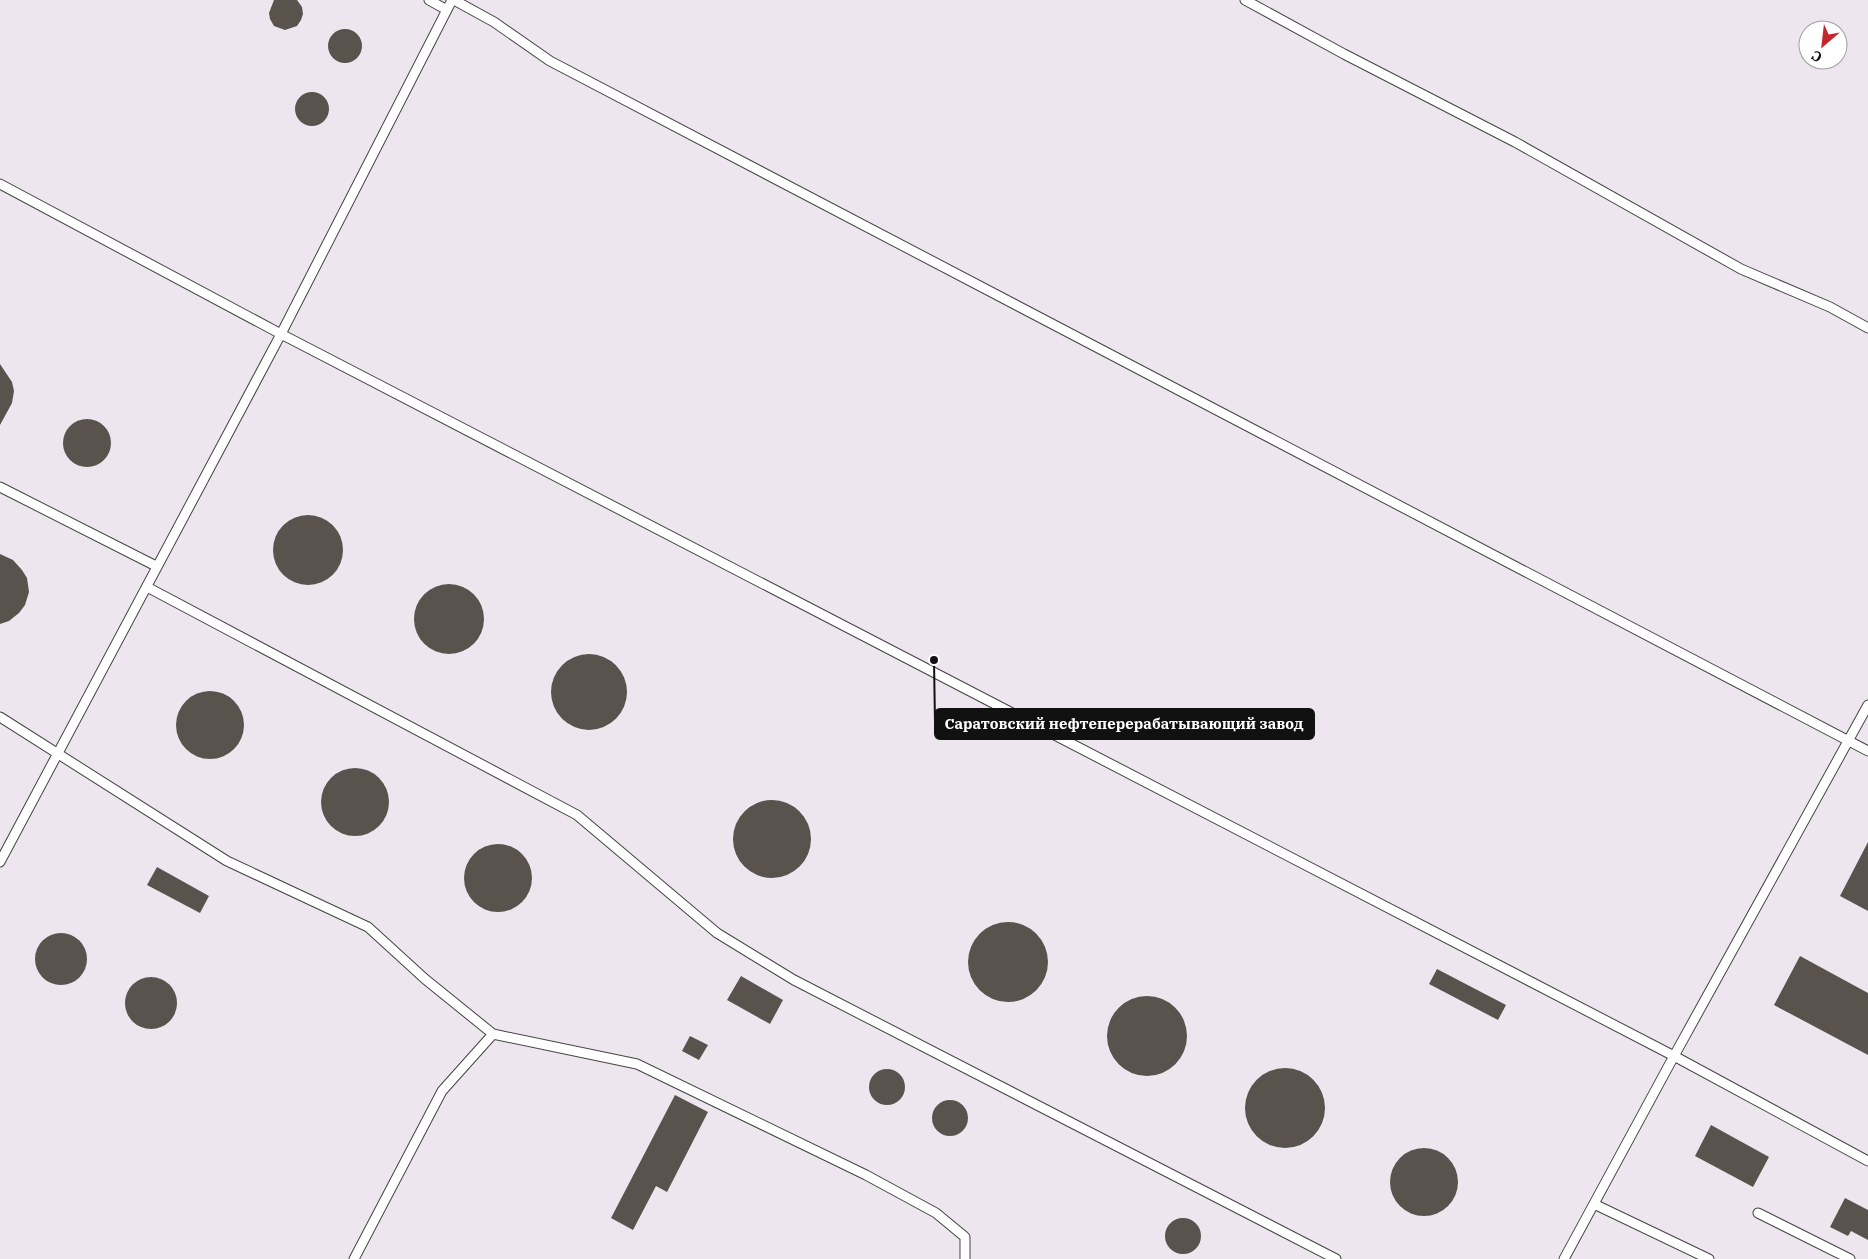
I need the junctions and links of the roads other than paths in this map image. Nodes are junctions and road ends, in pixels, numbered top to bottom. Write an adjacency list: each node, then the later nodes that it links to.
1 (429, 0): 4 (lane)
2 (453, 0): 4 (lane); 13 (lane)
3 (1245, 0): 6 (lane)
4 (447, 10): 7 (lane)
5 (0, 184): 7 (lane)
6 (1868, 328)
7 (281, 334): 9 (lane); 18 (lane)
8 (0, 487): 9 (lane)
9 (156, 566): 10 (lane)
10 (147, 587): 15 (lane); 24 (lane)
11 (1868, 705): 13 (lane)
12 (0, 717): 15 (lane)
13 (1848, 739): 14 (lane); 18 (lane)
14 (1868, 751)
15 (57, 752): 16 (lane); 17 (lane)
16 (0, 862)
17 (493, 1034): 22 (lane); 23 (lane)
18 (1674, 1056): 19 (lane); 20 (lane)
19 (1868, 1161)
20 (1594, 1204): 25 (lane); 26 (lane)
21 (1758, 1213): 27 (lane)
22 (354, 1259)
23 (965, 1259)
24 (1336, 1259)
25 (1564, 1259)
26 (1710, 1259)
27 (1850, 1259)

